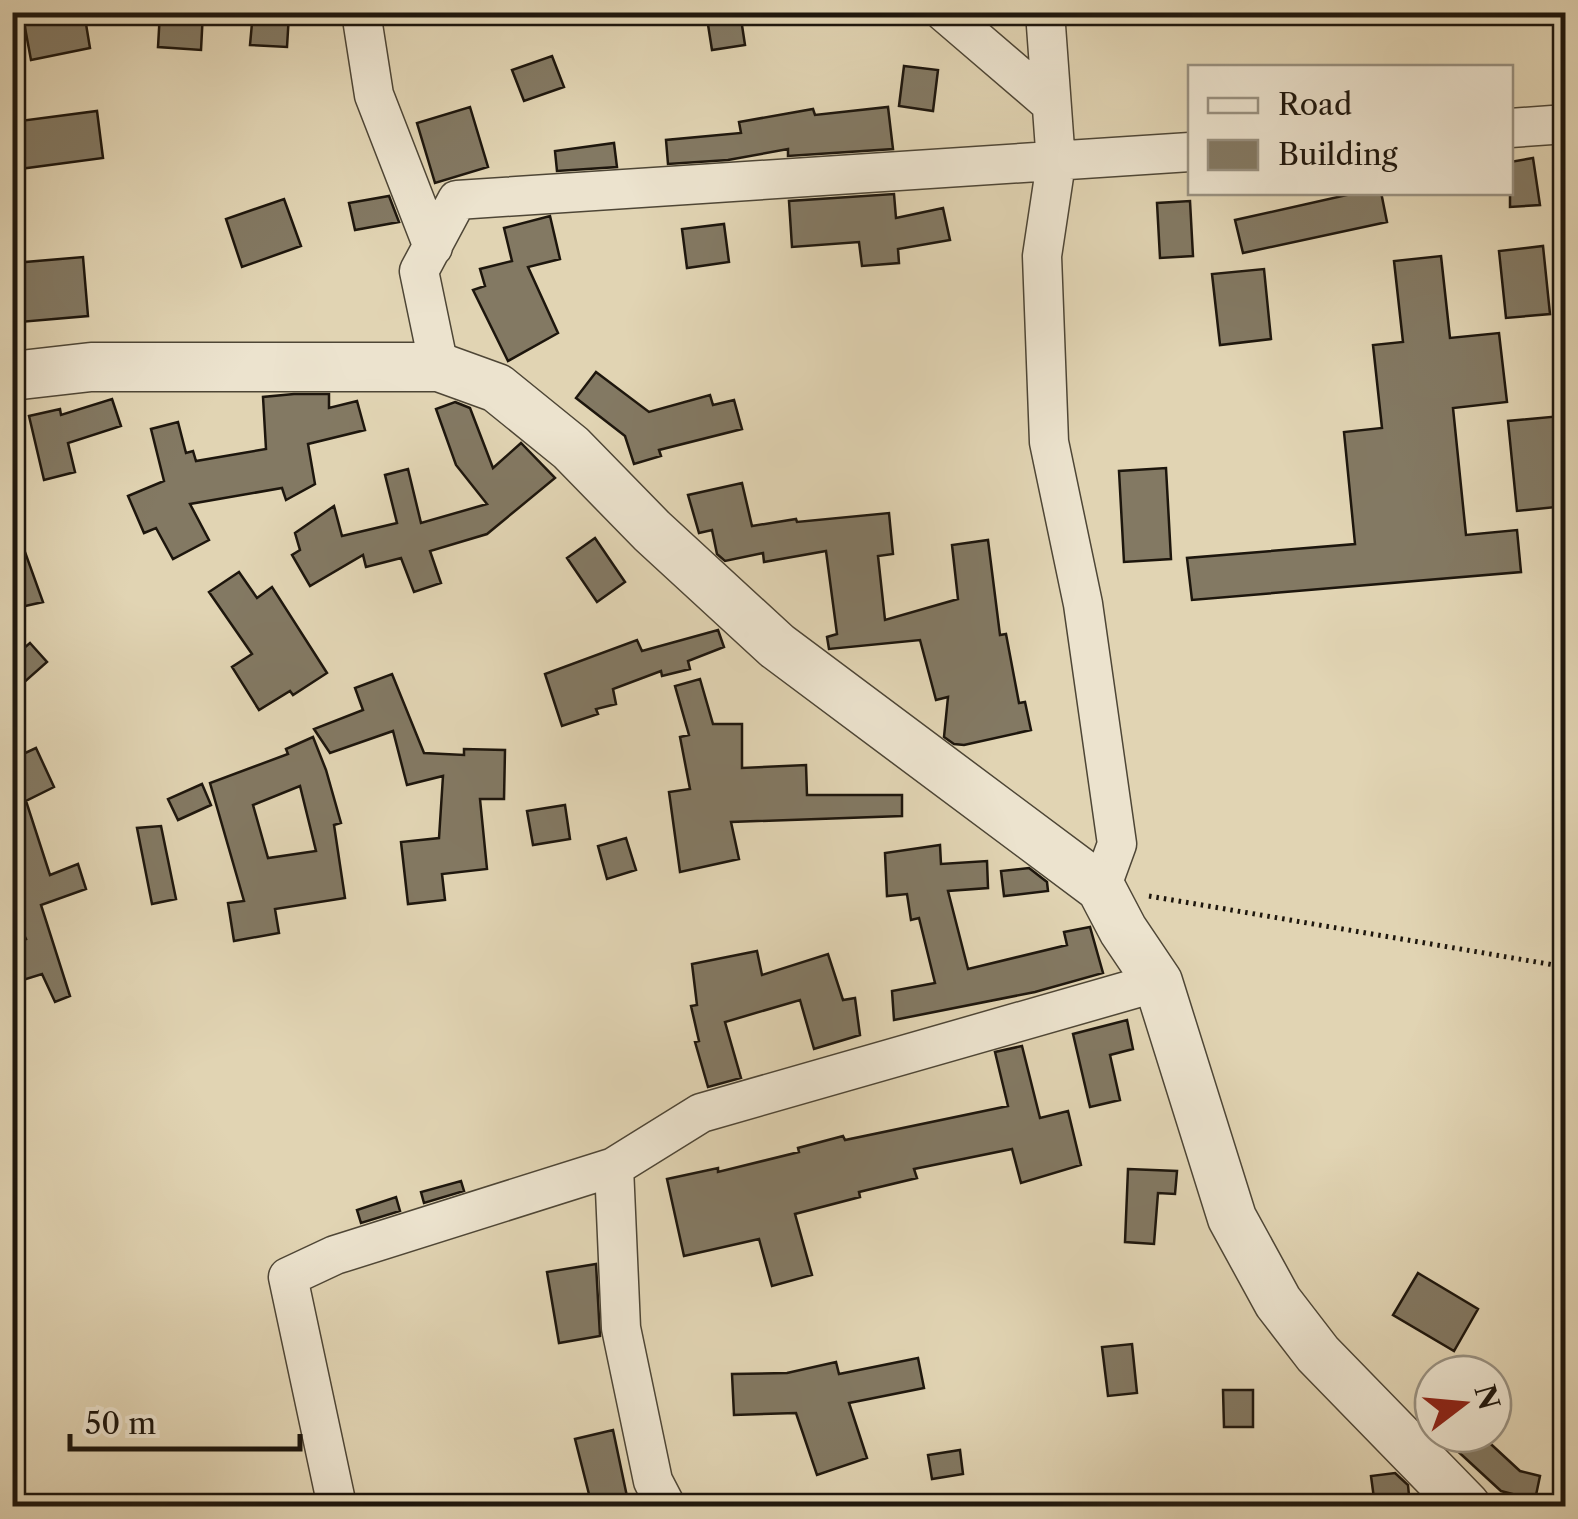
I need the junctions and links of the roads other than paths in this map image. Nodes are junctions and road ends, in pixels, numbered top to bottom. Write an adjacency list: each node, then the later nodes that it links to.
1 (361, 12): 9 (street)
2 (944, 12): 4 (street)
3 (1045, 12): 4 (street)
4 (1050, 103): 8 (street)
5 (1566, 124): 6 (street)
6 (1513, 128)
7 (1188, 152): 8 (street)
8 (1056, 163): 9 (street); 12 (street)
9 (432, 248): 10 (street)
10 (439, 367): 11 (street); 12 (street)
11 (12, 376)
12 (1101, 888): 13 (street)
13 (1158, 982): 14 (street); 17 (street)
14 (614, 1167): 15 (street); 16 (street)
15 (337, 1506)
16 (666, 1506)
17 (1466, 1506)

